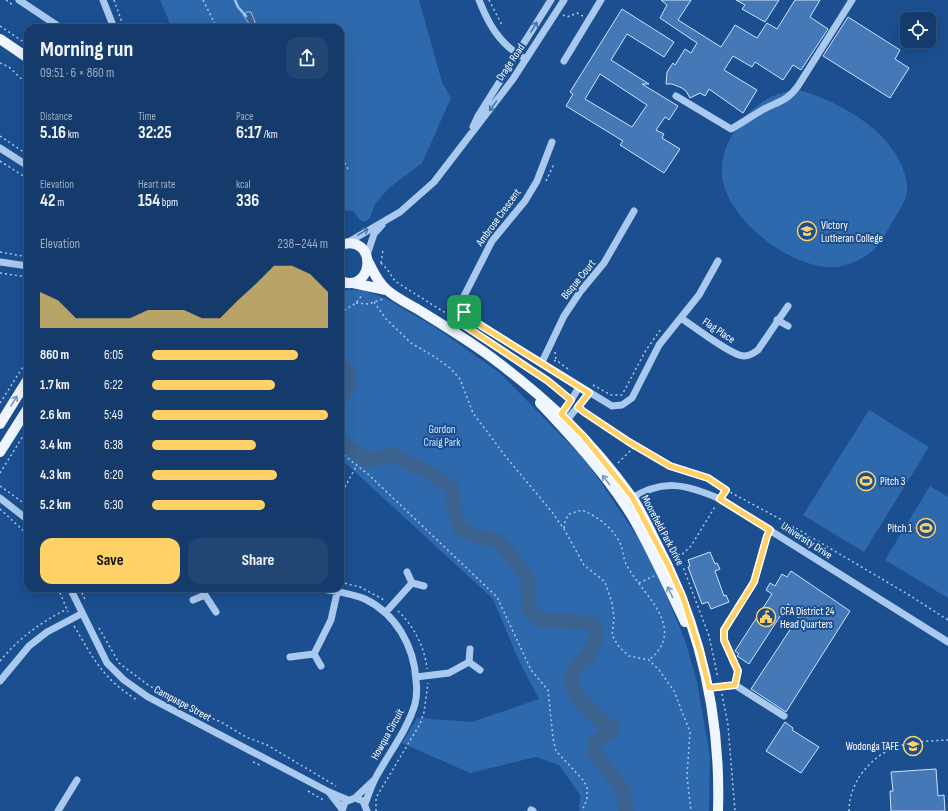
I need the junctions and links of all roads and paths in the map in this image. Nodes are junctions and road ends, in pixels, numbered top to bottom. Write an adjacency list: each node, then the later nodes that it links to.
1 (18, 0): 13 (street)
2 (103, 0): 14 (street)
3 (114, 0): 15 (path)
4 (202, 0): 16 (path)
5 (479, 0): 21 (street)
6 (489, 0): 17 (path)
7 (551, 0): 21 (street, Drage Road, one-way to 7)
8 (564, 0): 23 (street, Drage Road)
9 (601, 0): 12 (street)
10 (852, 0): 27 (street)
11 (562, 15): 12 (path)
12 (589, 20): 24 (street)
13 (55, 24)
14 (112, 24)
15 (123, 24)
16 (214, 24)
17 (502, 25)
18 (0, 26): 20 (path)
19 (0, 40): 22 (main road)
20 (24, 42)
21 (517, 54): 23 (street); 28 (street, Drage Road)
22 (24, 55)
23 (526, 59): 28 (street, Drage Road, one-way to 28)
24 (564, 61)
25 (0, 63): 26 (path)
26 (24, 81)
27 (676, 96)
28 (471, 133): 41 (street, Drage Road)
29 (0, 136): 32 (path)
30 (552, 142): 61 (street, Ambrose Crescent)
31 (0, 148): 35 (street)
32 (24, 152)
33 (0, 161): 38 (path)
34 (344, 161): 37 (path)
35 (24, 163)
36 (554, 164): 39 (path)
37 (349, 170)
38 (24, 176)
39 (544, 184)
40 (634, 211): 69 (street, Bisque Court)
41 (383, 223): 42 (street, Drage Road, one-way to 41); 46 (street, Drage Road)
42 (344, 243)
43 (344, 245): 46 (main road)
44 (0, 252): 45 (path)
45 (24, 256)
46 (367, 258): 54 (main road); 56 (main road)
47 (718, 261): 62 (street)
48 (0, 262): 50 (street)
49 (381, 263): 63 (path)
50 (24, 265)
51 (0, 273): 52 (path)
52 (24, 276)
53 (344, 282): 54 (main road)
54 (353, 283): 55 (main road)
55 (368, 286): 56 (main road); 60 (path)
56 (386, 290): 81 (main road, Moorefield Park Drive)
57 (476, 292): 61 (path)
58 (374, 302): 99 (path)
59 (788, 306): 64 (street, Flag Place)
60 (344, 310)
61 (464, 312): 63 (path); 69 (street)
62 (681, 318): 64 (street, Flag Place); 76 (street)
63 (456, 320): 72 (path)
64 (777, 320): 65 (street)
65 (788, 326)
66 (663, 327): 73 (path)
67 (556, 348): 68 (path)
68 (556, 360): 69 (path); 71 (path)
69 (545, 364): 72 (path); 75 (street)
70 (24, 365): 78 (path)
71 (569, 370)
72 (541, 377): 77 (path)
73 (593, 384)
74 (24, 385): 82 (main road, one-way to 74)
75 (579, 387): 76 (street); 77 (street)
76 (589, 393): 79 (street)
77 (571, 400): 81 (street)
78 (0, 403)
79 (578, 407): 81 (street); 84 (path)
80 (24, 414): 85 (main road)
81 (562, 419): 88 (main road, Moorefield Park Drive); 95 (main road, Moorefield Park Drive, one-way to 81)
82 (0, 424)
83 (24, 434): 89 (path)
84 (635, 446): 88 (path); 92 (path)
85 (0, 452)
86 (344, 455): 87 (path)
87 (357, 465): 91 (path); 147 (path)
88 (610, 470): 95 (main road, Moorefield Park Drive)
89 (0, 473)
90 (0, 486): 96 (path)
91 (344, 489)
92 (726, 490): 94 (path); 120 (path)
93 (0, 498): 98 (street)
94 (720, 499): 95 (street, University Drive); 100 (street, University Drive); 102 (path)
95 (628, 500): 102 (main road, Moorefield Park Drive)
96 (24, 503)
97 (0, 509): 101 (path)
98 (24, 517)
99 (564, 529): 106 (path); 126 (path)
100 (770, 530): 122 (street, University Drive); 134 (street)
101 (24, 532)
102 (664, 568): 106 (path); 135 (main road, Moorefield Park Drive)
103 (407, 572): 105 (street)
104 (344, 583): 116 (path)
105 (412, 583): 107 (street); 116 (street)
106 (639, 583): 126 (path)
107 (424, 586)
108 (60, 592): 127 (path)
109 (72, 592): 119 (street, Campaspe Street)
110 (82, 592): 115 (path)
111 (206, 592): 114 (street); 117 (street)
112 (333, 592): 113 (street, Howqua Circuit)
113 (337, 593): 118 (street, Howqua Circuit); 124 (street)
114 (193, 600)
115 (87, 603)
116 (392, 606): 118 (street); 131 (path)
117 (216, 612)
118 (385, 613): 132 (street, Howqua Circuit)
119 (81, 614): 133 (street); 141 (street, Campaspe Street)
120 (948, 620)
121 (98, 626): 140 (path)
122 (948, 642)
123 (470, 648): 128 (street)
124 (314, 654): 125 (street); 129 (street)
125 (290, 657)
126 (649, 660): 148 (path)
127 (0, 661)
128 (469, 662): 130 (street); 131 (street)
129 (321, 666)
130 (480, 670)
131 (428, 676): 132 (street); 146 (path)
132 (416, 677): 139 (street, Howqua Circuit)
133 (0, 681)
134 (735, 685): 135 (street); 136 (street)
135 (709, 688): 149 (main road, Moorefield Park Drive)
136 (784, 716)
137 (948, 740): 150 (path)
138 (77, 780): 145 (street)
139 (375, 780): 142 (street, Howqua Circuit); 143 (street, Howqua Circuit)
140 (337, 787)
141 (329, 792): 142 (street, Campaspe Street); 144 (street, Campaspe Street)
142 (352, 799): 143 (street, Campaspe Street); 144 (street, Howqua Circuit)
143 (366, 808)
144 (342, 810)
145 (58, 811)
146 (376, 811)
147 (582, 811)
148 (691, 811)
149 (718, 811)
150 (849, 811)

